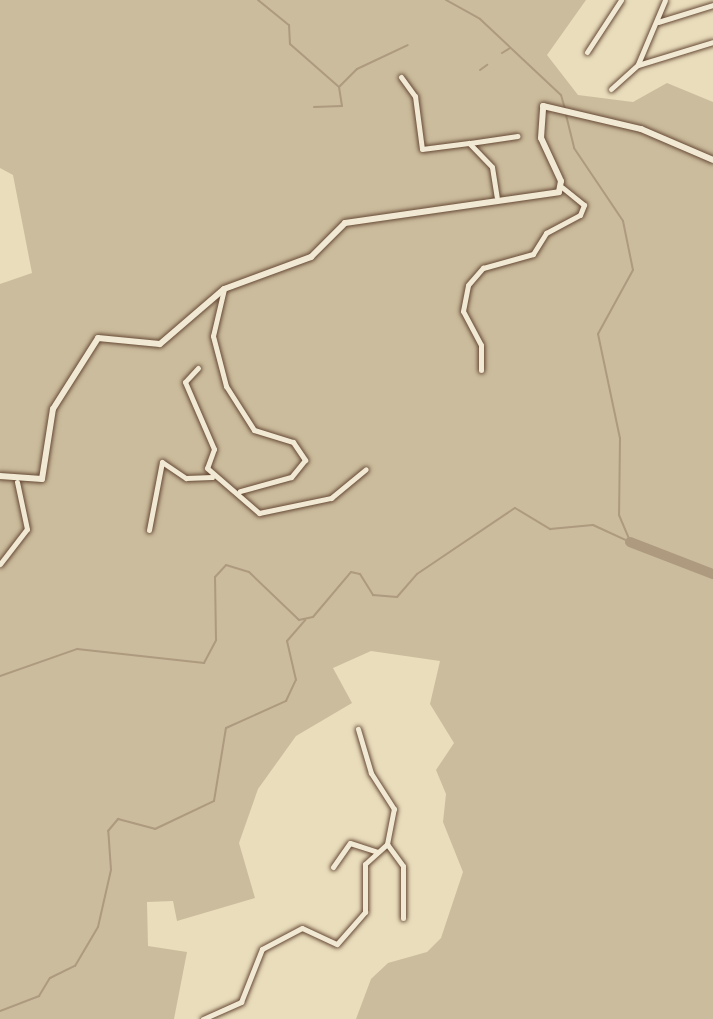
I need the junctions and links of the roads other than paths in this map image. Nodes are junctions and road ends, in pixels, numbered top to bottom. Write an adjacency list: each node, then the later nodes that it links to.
1 (621, 0): 8 (street)
2 (665, 0): 6 (street)
3 (704, 0): 5 (street)
4 (713, 5): 5 (street)
5 (703, 9): 6 (street)
6 (657, 22): 9 (street)
7 (713, 42): 9 (street)
8 (587, 52)
9 (638, 65): 11 (street)
10 (401, 77): 13 (street)
11 (611, 89)
12 (517, 136): 13 (street)
13 (469, 143): 16 (street)
14 (713, 160): 15 (main road)
15 (562, 187): 16 (main road); 19 (street)
16 (497, 197): 17 (main road)
17 (224, 289): 23 (main road); 24 (street)
18 (198, 368): 22 (street)
19 (481, 370)
20 (366, 469): 24 (street)
21 (0, 476): 23 (main road)
22 (213, 476): 24 (street); 25 (street)
23 (17, 482): 26 (street)
24 (239, 491)
25 (149, 530)
26 (0, 564)
27 (358, 729): 28 (street)
28 (387, 844): 29 (street); 31 (street)
29 (378, 852): 30 (street); 32 (street)
30 (333, 867)
31 (403, 918)
32 (203, 1019)

